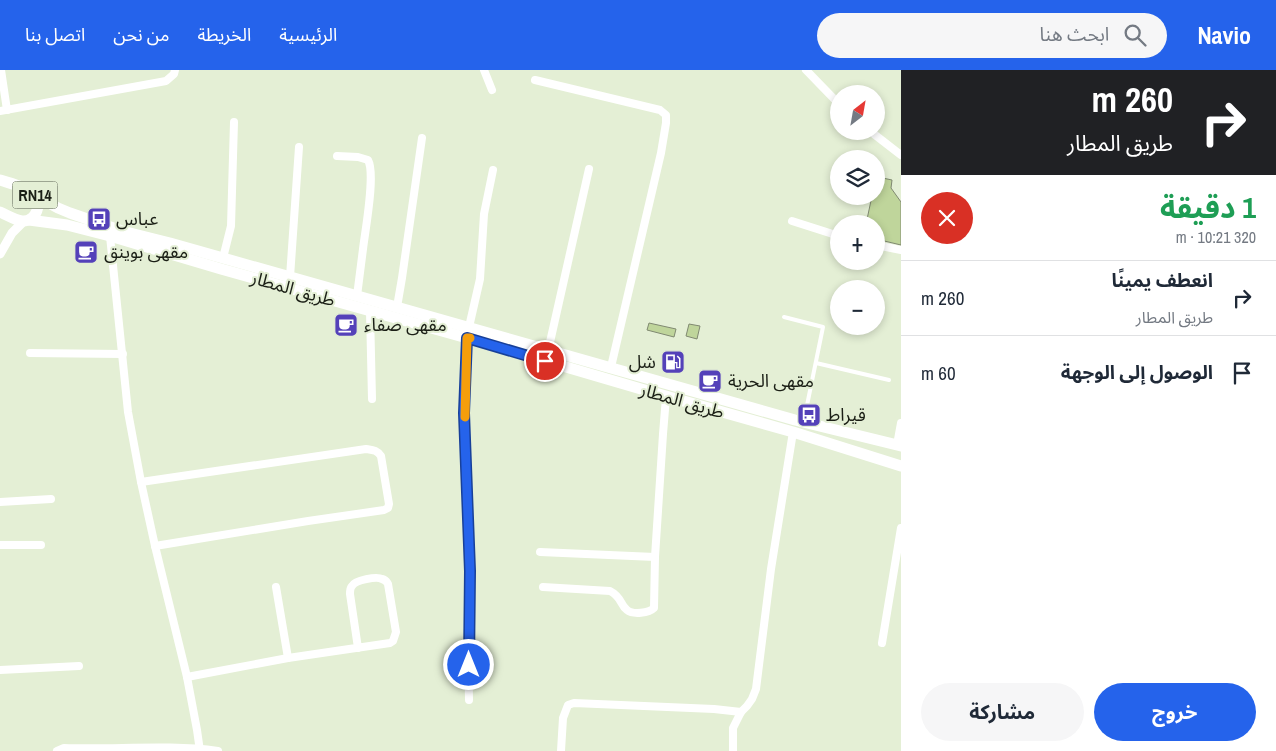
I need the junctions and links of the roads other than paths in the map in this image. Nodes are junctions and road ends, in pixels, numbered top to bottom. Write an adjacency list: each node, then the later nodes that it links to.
1 (1, 70): 8 (street)
2 (175, 70): 8 (street)
3 (484, 70): 6 (street)
4 (806, 70): 7 (street)
5 (535, 80): 38 (street)
6 (492, 90)
7 (830, 95)
8 (4, 111)
9 (234, 122): 27 (street)
10 (422, 138): 30 (street)
11 (882, 140): 13 (street)
12 (299, 147): 28 (street)
13 (901, 155)
14 (337, 156): 29 (street)
15 (590, 169): 34 (street)
16 (493, 170): 33 (street)
17 (0, 180): 18 (main road, RN14)
18 (36, 196): 20 (main road, RN14); 27 (main road, طريق المطار / RN14)
19 (0, 212): 20 (main road, RN14)
20 (26, 221): 23 (main road, طريق المطار / RN14); 26 (street)
21 (792, 221): 22 (street)
22 (830, 233)
23 (110, 236): 31 (main road, طريق المطار / RN14); 36 (street)
24 (885, 246): 25 (street)
25 (901, 250)
26 (0, 254)
27 (223, 258): 28 (main road, طريق المطار / RN14)
28 (290, 277): 29 (main road, طريق المطار / RN14)
29 (357, 296): 30 (main road, طريق المطار / RN14)
30 (397, 307): 33 (main road, طريق المطار / RN14)
31 (370, 310): 33 (main road, طريق المطار / RN14); 41 (street)
32 (784, 317): 37 (lane)
33 (468, 332): 34 (main road, طريق المطار / RN14); 40 (main road, طريق المطار / RN14); 64 (street)
34 (548, 351): 38 (main road, طريق المطار / RN14)
35 (30, 353): 36 (street)
36 (123, 354): 47 (street)
37 (816, 362): 39 (lane); 42 (lane)
38 (611, 367): 42 (main road, طريق المطار / RN14)
39 (889, 380)
40 (666, 397): 44 (main road, طريق المطار / RN14); 55 (street)
41 (372, 399)
42 (804, 422): 45 (main road, طريق المطار / RN14)
43 (901, 422): 45 (street)
44 (792, 432): 46 (main road, طريق المطار / RN14); 65 (street)
45 (899, 446): 46 (main road)
46 (898, 465)
47 (141, 482): 53 (street); 53 (street)
48 (51, 499): 49 (street)
49 (0, 502)
50 (901, 528): 58 (street)
51 (0, 545): 52 (street)
52 (41, 545)
53 (155, 546): 63 (street)
54 (540, 552): 55 (street)
55 (655, 557): 57 (street)
56 (276, 587): 60 (street)
57 (543, 587)
58 (882, 643)
59 (358, 648): 59 (street); 60 (street)
60 (288, 658): 63 (street)
61 (79, 666): 62 (street)
62 (0, 670)
63 (187, 677): 67 (street)
64 (469, 700)
65 (741, 712): 70 (street); 71 (street)
66 (129, 750): 67 (street); 68 (street)
67 (199, 750): 69 (street)
68 (57, 751)
69 (218, 751)
70 (561, 751)
71 (733, 751)

